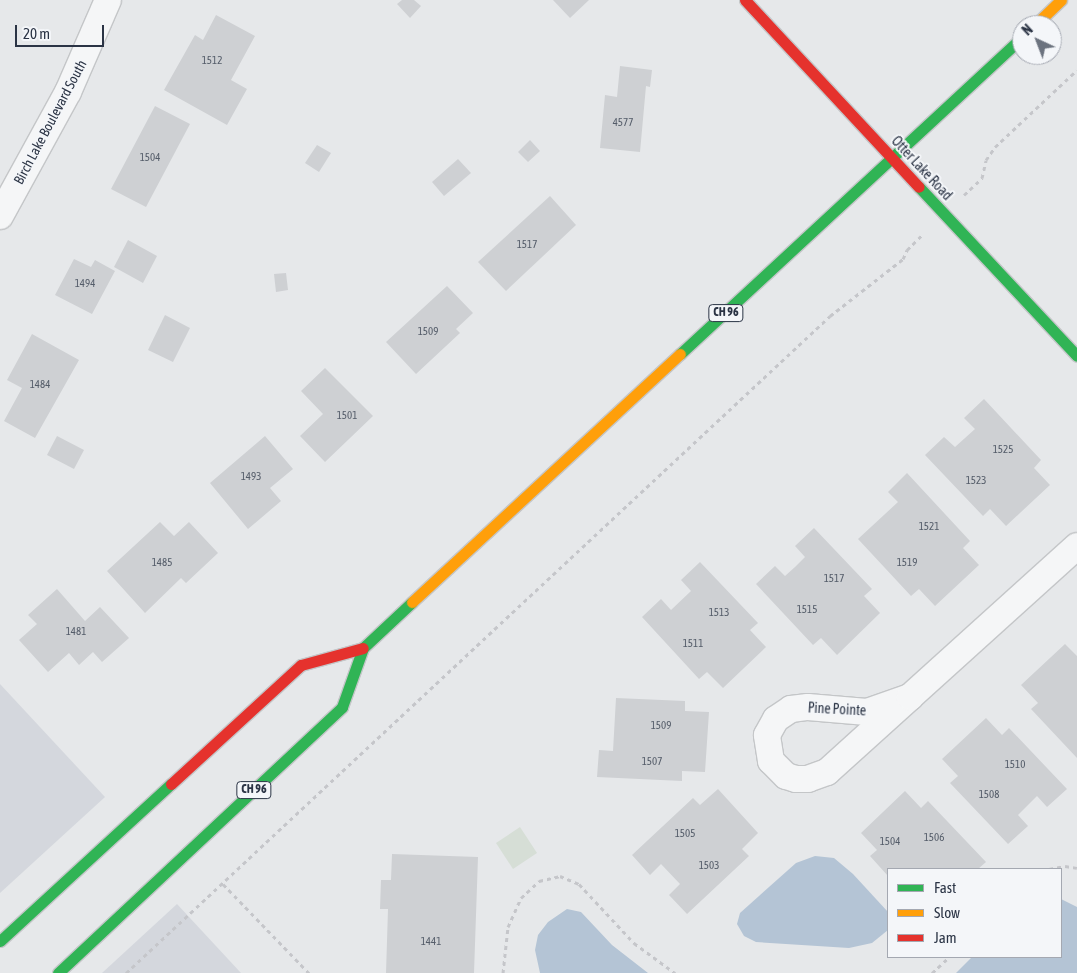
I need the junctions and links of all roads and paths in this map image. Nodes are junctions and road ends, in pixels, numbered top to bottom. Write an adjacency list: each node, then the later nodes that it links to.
1 (108, 0): 9 (street, Birch Lake Boulevard South)
2 (745, 0): 7 (main road, Otter Lake Road)
3 (1061, 0): 4 (main road)
4 (1045, 15)
5 (1012, 46): 7 (main road, CH 96)
6 (1077, 70): 8 (path)
7 (893, 158): 8 (main road, Otter Lake Road); 12 (main road, CH 96)
8 (944, 213): 10 (main road, Otter Lake Road); 16 (path)
9 (0, 216)
10 (1077, 356)
11 (1075, 544): 13 (street, Pine Pointe)
12 (363, 648): 17 (main road, CH 96); 19 (main road, CH 96)
13 (910, 697): 13 (street, Pine Pointe)
14 (1054, 868): 15 (path)
15 (1077, 868)
16 (223, 884): 20 (path); 21 (path)
17 (0, 941)
18 (948, 958): 24 (path)
19 (58, 973)
20 (126, 973)
21 (310, 973)
22 (503, 973): 23 (path)
23 (675, 973)
24 (932, 973)

